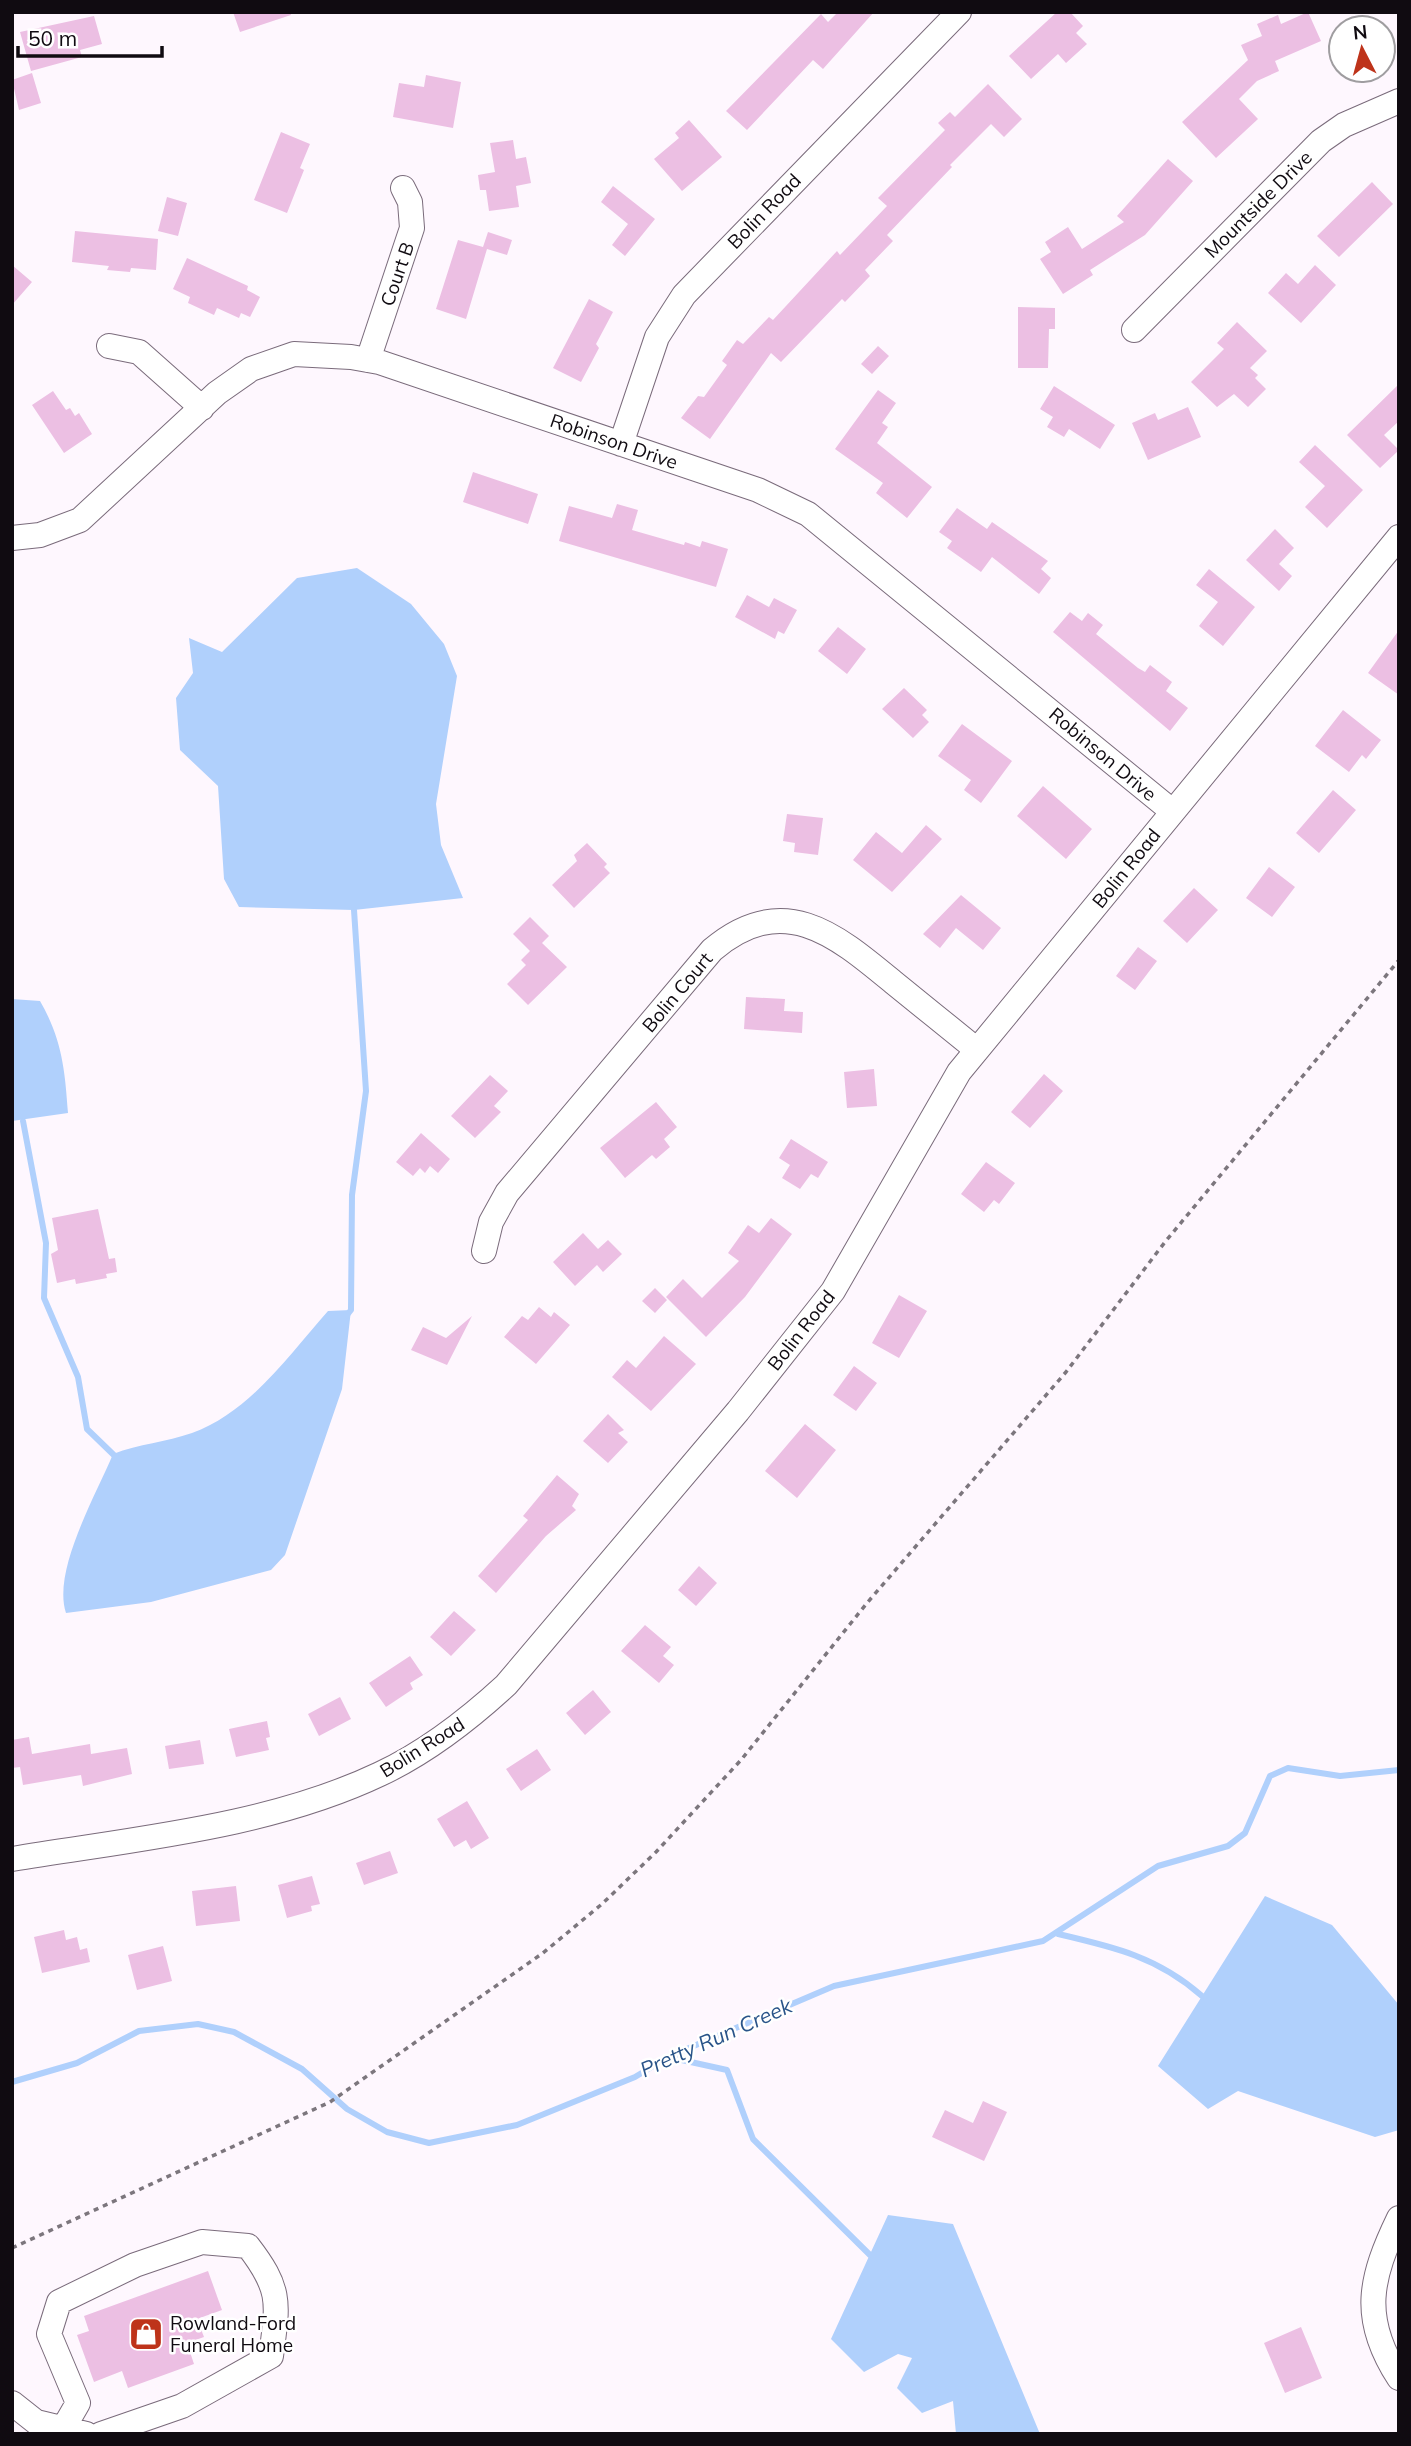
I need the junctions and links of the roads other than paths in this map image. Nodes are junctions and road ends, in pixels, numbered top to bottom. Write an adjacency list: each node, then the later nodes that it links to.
1 (959, 12): 8 (street, Bolin Road)
2 (1399, 101): 4 (street, Mountside Drive)
3 (403, 188): 6 (street, Court B)
4 (1134, 330)
5 (109, 346): 7 (street)
6 (368, 360): 7 (street, Robinson Drive); 8 (street, Robinson Drive)
7 (202, 408): 10 (street, Robinson Drive)
8 (621, 444): 11 (street, Robinson Drive)
9 (1399, 537): 11 (street, Bolin Road)
10 (12, 538)
11 (1172, 811): 12 (street, Bolin Road)
12 (977, 1050): 13 (street, Bolin Court); 14 (street, Bolin Road)
13 (484, 1251)
14 (12, 1858)
15 (1399, 2218): 16 (street)
16 (1399, 2378)
17 (12, 2403): 18 (street)
18 (75, 2431): 19 (street)
19 (101, 2434)

